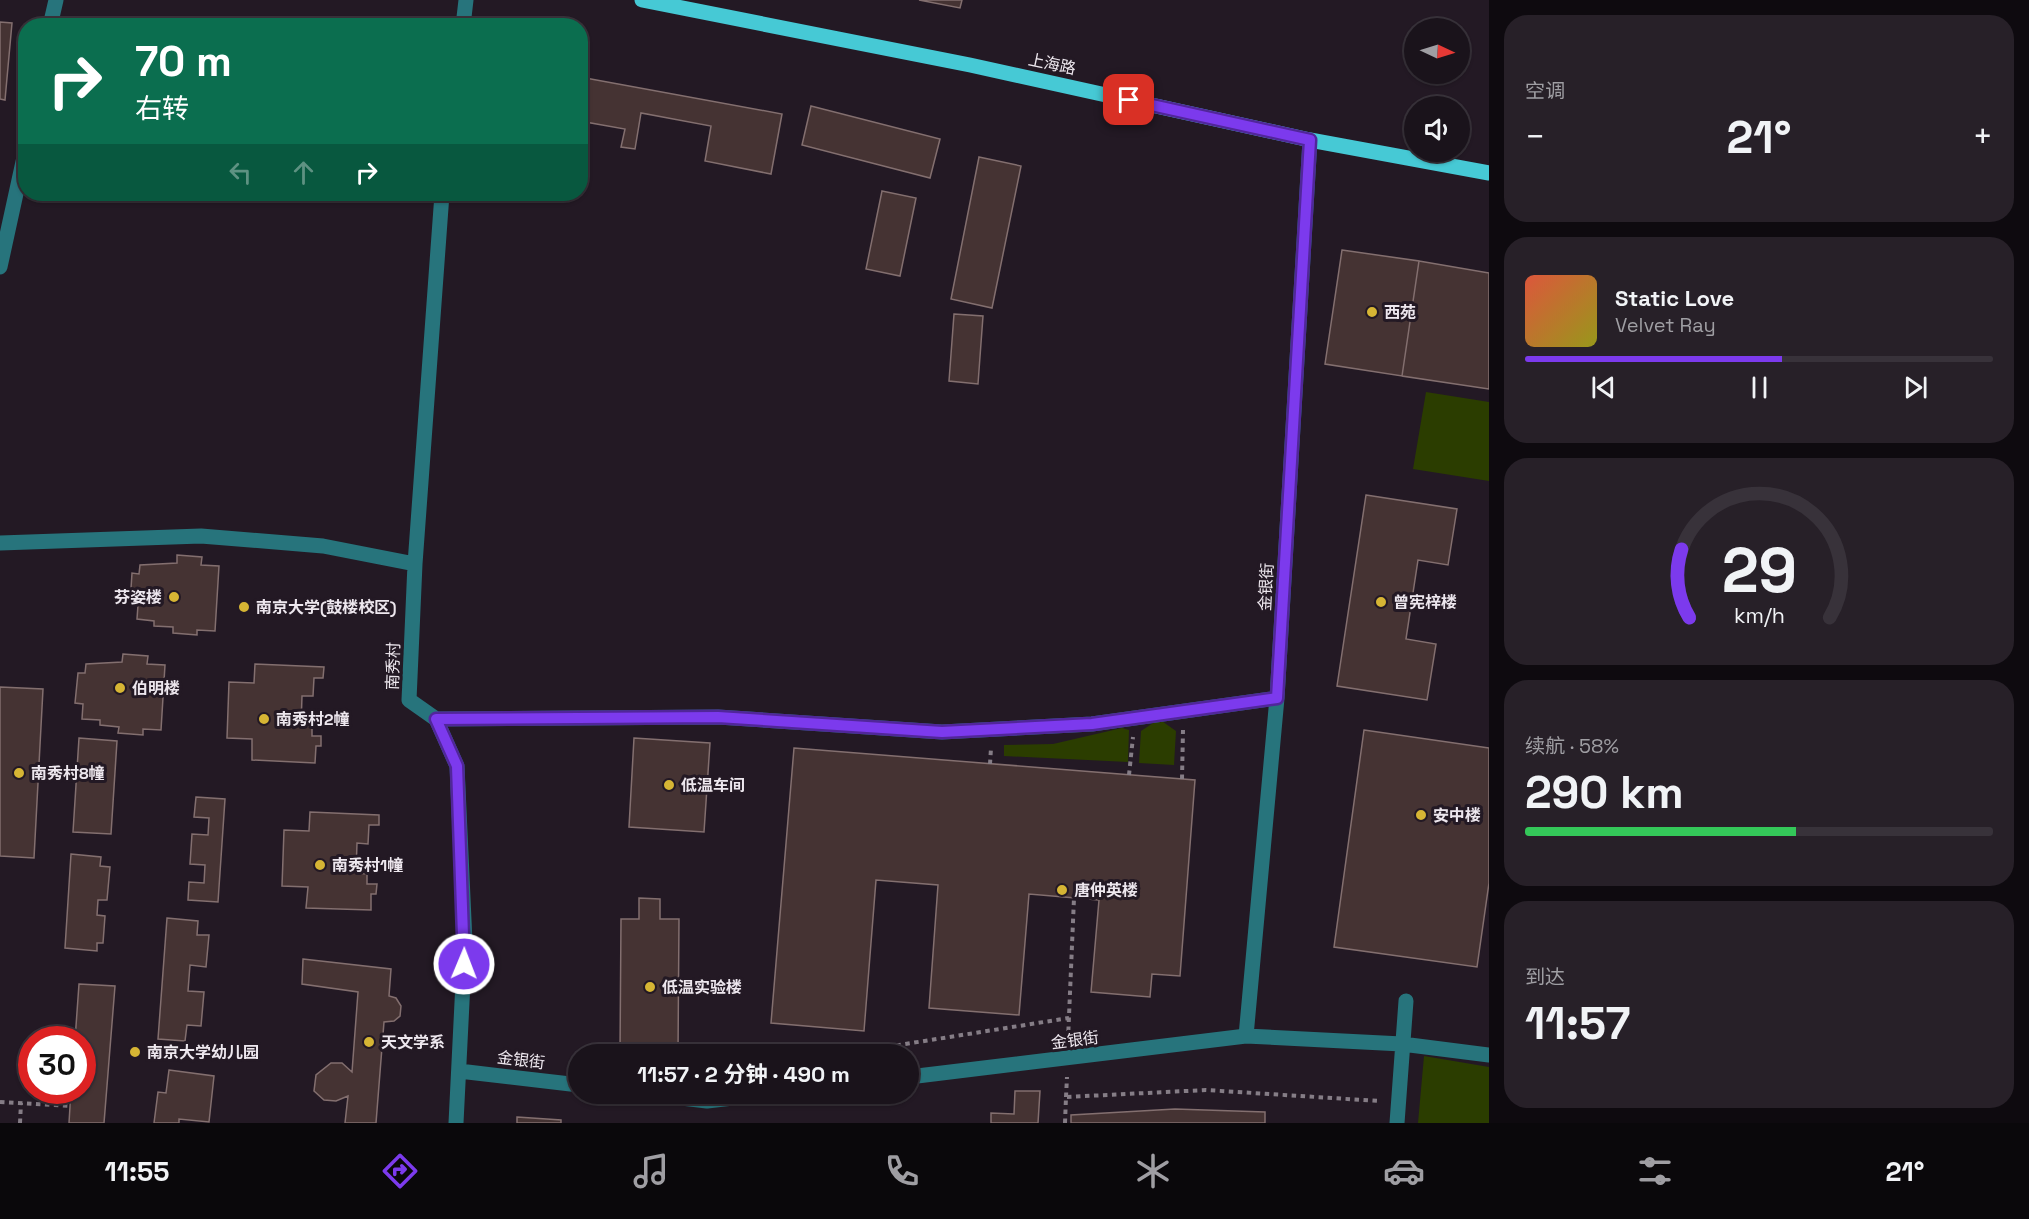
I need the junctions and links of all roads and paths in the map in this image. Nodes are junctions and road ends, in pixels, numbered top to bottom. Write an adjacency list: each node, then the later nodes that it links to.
1 (56, 0): 4 (street)
2 (466, 0): 5 (street)
3 (642, 0): 6 (main road, 上海路)
4 (53, 18)
5 (464, 18)
6 (1310, 140): 7 (main road, 上海路); 13 (street, 金银街)
7 (1489, 173)
8 (18, 185): 10 (street)
9 (441, 201): 12 (street, 南秀村)
10 (0, 267)
11 (0, 543): 12 (street)
12 (415, 564): 16 (street, 南秀村)
13 (1277, 698): 14 (street); 22 (street, 金银街)
14 (1184, 711): 15 (street); 18 (path)
15 (1135, 718): 16 (street); 17 (path)
16 (436, 719): 27 (street, 南秀村)
17 (1129, 775)
18 (1182, 779)
19 (1074, 898): 21 (path)
20 (1406, 1001): 24 (street)
21 (1069, 1018): 23 (path); 26 (path)
22 (1246, 1036): 24 (street, 金银街); 26 (street, 金银街)
23 (905, 1044)
24 (1402, 1044): 25 (street, 金银街); 32 (street)
25 (1489, 1055)
26 (1067, 1059): 28 (street, 金银街); 30 (path)
27 (459, 1071): 29 (street, 金银街); 38 (street, 南秀村)
28 (919, 1076)
29 (568, 1084)
30 (1066, 1097): 32 (path); 39 (path)
31 (0, 1102): 33 (path)
32 (1398, 1102): 40 (street)
33 (18, 1103)
34 (21, 1104): 37 (path)
35 (37, 1104): 36 (path)
36 (70, 1106)
37 (20, 1123)
38 (456, 1123)
39 (1065, 1123)
40 (1396, 1123)

